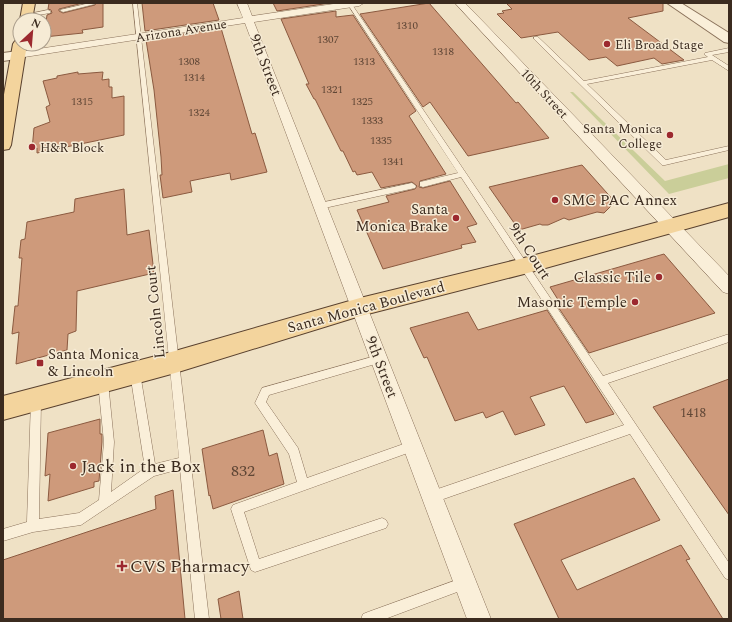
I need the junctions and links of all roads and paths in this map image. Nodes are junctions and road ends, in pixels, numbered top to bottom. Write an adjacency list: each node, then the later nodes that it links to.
1 (135, 3): 9 (lane, Lincoln Court)
2 (242, 3): 8 (street, 9th Street)
3 (353, 3): 8 (street, Arizona Avenue); 22 (lane, 9th Court)
4 (460, 3): 27 (street, 10th Street)
5 (673, 3): 11 (street)
6 (92, 4): 7 (lane)
7 (63, 10)
8 (249, 20): 9 (street, Arizona Avenue); 25 (street, 9th Street)
9 (138, 36): 12 (street, Arizona Avenue); 33 (lane, Lincoln Court)
10 (536, 38): 19 (lane)
11 (729, 39)
12 (52, 45)
13 (729, 50): 17 (lane)
14 (13, 52): 16 (street, Arizona Avenue)
15 (18, 52): 20 (main road)
16 (3, 57)
17 (713, 58): 18 (lane); 19 (lane)
18 (729, 69)
19 (582, 83): 21 (lane)
20 (3, 145)
21 (729, 148)
22 (464, 174): 23 (lane); 28 (lane, 9th Court)
23 (423, 184)
24 (412, 186): 25 (lane)
25 (320, 206): 30 (street, 9th Street)
26 (729, 210): 27 (main road, Santa Monica Boulevard)
27 (671, 226): 28 (main road, Santa Monica Boulevard); 29 (street, 10th Street)
28 (524, 266): 30 (main road, Santa Monica Boulevard); 35 (lane, 9th Court)
29 (729, 287)
30 (360, 307): 32 (street, 9th Street); 33 (main road, Santa Monica Boulevard)
31 (729, 338): 35 (lane)
32 (379, 359): 40 (street, 9th Street); 43 (lane)
33 (174, 362): 34 (main road, Santa Monica Boulevard); 41 (lane, Lincoln Court)
34 (135, 373): 36 (main road, Santa Monica Boulevard); 42 (lane)
35 (600, 381): 39 (lane, 9th Court)
36 (103, 382): 37 (main road, Santa Monica Boulevard); 45 (lane)
37 (36, 400): 38 (main road, Santa Monica Boulevard); 47 (lane)
38 (3, 408)
39 (631, 428): 44 (lane); 49 (lane, 9th Court)
40 (412, 446): 43 (lane); 44 (street, 9th Street)
41 (185, 462): 42 (lane); 51 (lane, Lincoln Court)
42 (151, 471): 45 (lane)
43 (303, 485): 46 (lane)
44 (432, 497): 50 (street, 9th Street)
45 (104, 503): 47 (lane)
46 (382, 524)
47 (33, 526): 48 (lane)
48 (3, 535)
49 (729, 574)
50 (465, 583): 52 (lane); 53 (street, 9th Street)
51 (202, 619)
52 (368, 619)
53 (479, 619)

